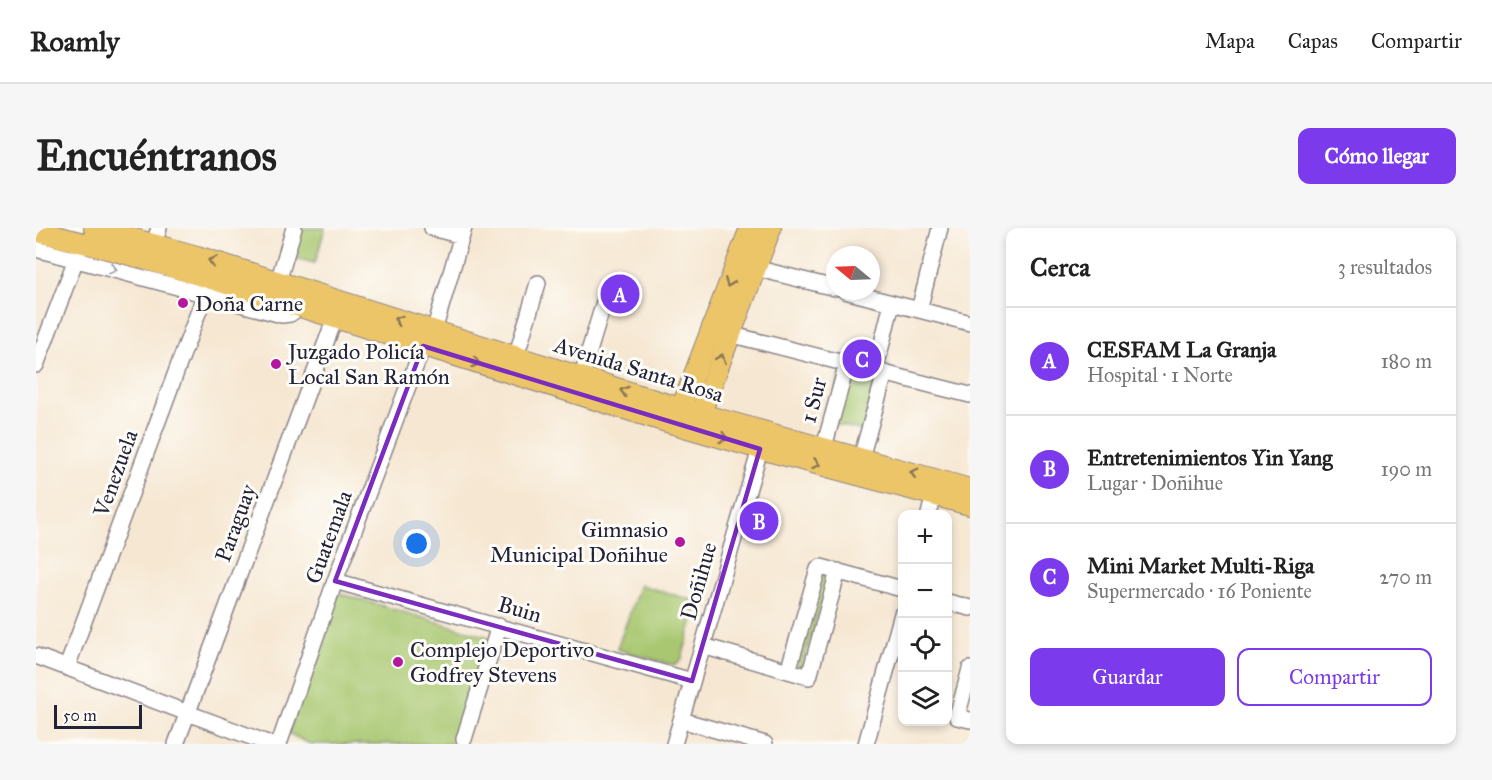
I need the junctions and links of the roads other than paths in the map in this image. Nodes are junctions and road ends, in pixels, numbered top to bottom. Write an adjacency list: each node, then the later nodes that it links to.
1 (294, 228): 12 (street)
2 (432, 228): 7 (street)
3 (750, 228): 32 (main road, one-way to 32)
4 (771, 228): 11 (main road)
5 (940, 228): 21 (street)
6 (36, 231): 9 (main road, Avenida Santa Rosa)
7 (463, 232): 25 (street, Guatemala)
8 (157, 236): 9 (main road, Avenida Santa Rosa); 12 (main road, Avenida Santa Rosa, one-way to 8)
9 (88, 240): 10 (street, Avenida Santa Rosa); 16 (street, Avenida Santa Rosa, one-way to 16); 20 (main road, Avenida Santa Rosa); 28 (street)
10 (36, 249)
11 (755, 268): 14 (street); 24 (main road)
12 (278, 282): 15 (main road, Avenida Santa Rosa)
13 (538, 283): 26 (street)
14 (826, 286)
15 (297, 287): 20 (street); 25 (main road, Avenida Santa Rosa, one-way to 15)
16 (205, 294): 20 (street, Avenida Santa Rosa); 49 (street, Venezuela)
17 (880, 300): 19 (street)
18 (604, 302): 30 (street)
19 (892, 303): 21 (street); 29 (street)
20 (300, 307): 22 (main road, Avenida Santa Rosa)
21 (919, 310): 23 (street)
22 (335, 318): 25 (main road, Avenida Santa Rosa); 53 (street, Paraguay)
23 (970, 322)
24 (729, 334): 27 (street); 32 (main road, one-way to 24)
25 (428, 339): 26 (main road, Avenida Santa Rosa); 32 (main road, Avenida Santa Rosa, one-way to 32); 41 (street, Guatemala)
26 (516, 357): 30 (main road, Avenida Santa Rosa)
27 (847, 364): 29 (street); 34 (street, 1 Sur)
28 (36, 365)
29 (880, 372): 31 (street); 35 (street)
30 (581, 378): 32 (main road, Avenida Santa Rosa, one-way to 30)
31 (970, 395)
32 (686, 418): 33 (main road, Avenida Santa Rosa)
33 (762, 440): 34 (main road, Avenida Santa Rosa); 37 (main road, Avenida Santa Rosa, one-way to 37); 47 (street, Doñihue)
34 (824, 447): 35 (main road, Avenida Santa Rosa)
35 (861, 458): 36 (main road, Avenida Santa Rosa, one-way to 35)
36 (970, 489)
37 (934, 495): 38 (main road, Avenida Santa Rosa); 39 (street)
38 (970, 505)
39 (930, 510)
40 (838, 572): 42 (street); 51 (street); 51 (street)
41 (335, 581): 46 (street, Buin); 59 (street, Guatemala)
42 (898, 588)
43 (952, 603): 44 (street)
44 (970, 609)
45 (902, 618): 62 (street)
46 (499, 626): 52 (street, Buin); 56 (street)
47 (703, 645): 51 (street); 52 (street, Doñihue)
48 (36, 656): 49 (street)
49 (67, 667): 53 (street)
50 (970, 669): 54 (street)
51 (788, 670)
52 (692, 681): 55 (street, Doñihue)
53 (188, 713): 57 (street, Paraguay); 58 (street)
54 (964, 719)
55 (681, 720): 60 (street, Doñihue); 61 (street)
56 (464, 739)
57 (176, 744)
58 (270, 744)
59 (279, 744)
60 (674, 744)
61 (765, 744)
62 (866, 744)

